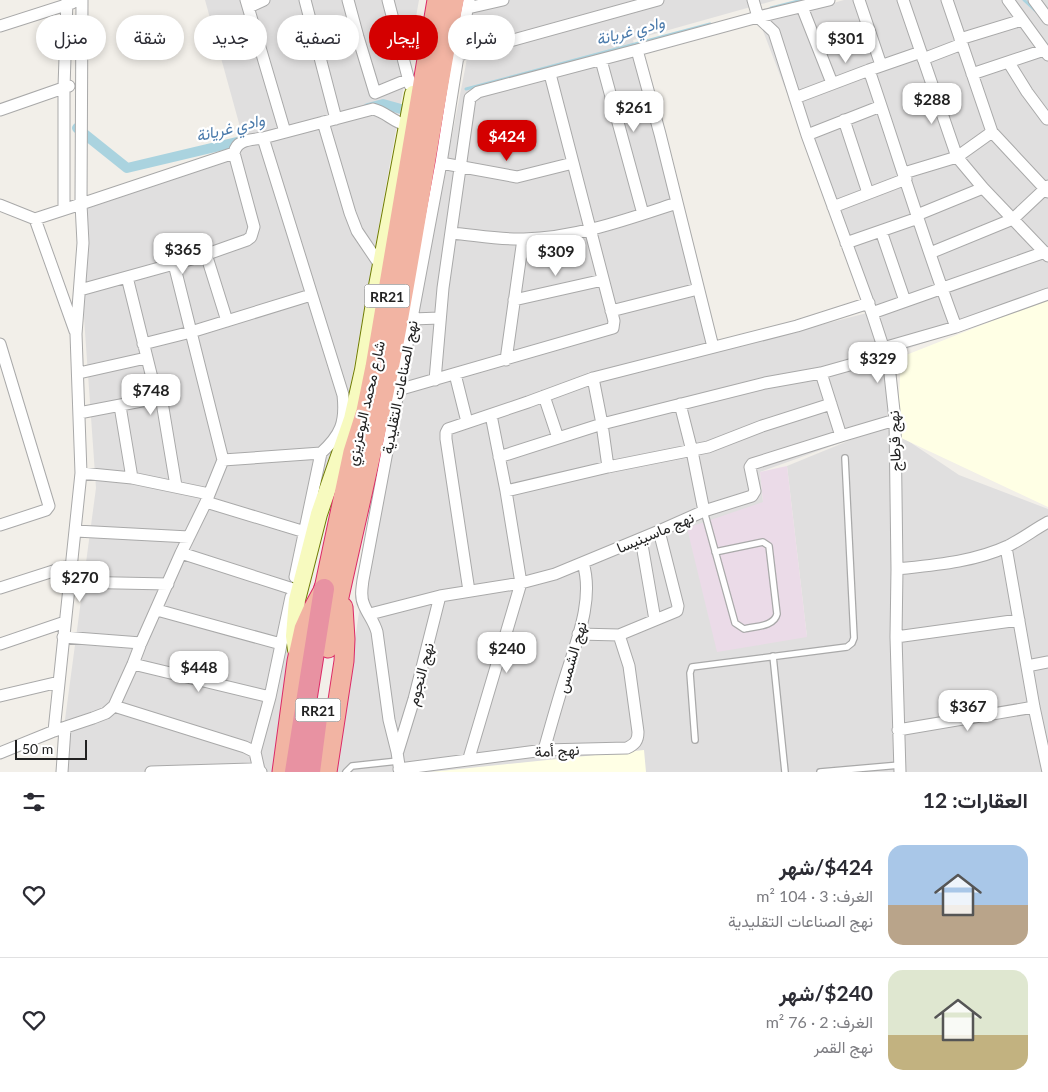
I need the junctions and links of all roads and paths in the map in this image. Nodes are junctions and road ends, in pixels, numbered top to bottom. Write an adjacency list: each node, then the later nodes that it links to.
1 (264, 0): 19 (street)
2 (305, 0): 48 (street)
3 (348, 0): 43 (street)
4 (388, 0): 42 (street)
5 (428, 0): 42 (main road)
6 (437, 0): 42 (highway, شارع محمد البوعزيزي / RR21)
7 (503, 0): 20 (street)
8 (658, 0): 26 (street)
9 (742, 0): 17 (street)
10 (829, 0): 21 (street)
11 (859, 0): 35 (street)
12 (903, 0): 30 (street)
13 (947, 0): 27 (street)
14 (1008, 0): 24 (street)
15 (1034, 0): 23 (street)
16 (82, 1): 18 (street); 39 (street)
17 (753, 1): 22 (street)
18 (67, 2): 25 (street); 41 (street)
19 (247, 3): 53 (street)
20 (464, 3)
21 (802, 7): 22 (street); 40 (street)
22 (758, 16): 28 (street); 44 (street, نهج قرطاج)
23 (1048, 19)
24 (1022, 20): 27 (street); 29 (street)
25 (0, 26)
26 (515, 40)
27 (961, 42): 30 (street); 38 (street)
28 (637, 50): 33 (street); 66 (street)
29 (1046, 53): 34 (street)
30 (922, 55): 35 (street); 58 (street)
31 (450, 60): 59 (street, نهج الصناعات التقليدية)
32 (450, 60): 151 (highway, شارع محمد البوعزيزي / RR21)
33 (601, 60): 37 (street); 71 (street)
34 (1009, 62): 38 (street); 49 (street)
35 (882, 66): 36 (street)
36 (869, 70): 40 (street); 45 (street)
37 (550, 74): 60 (street); 61 (street)
38 (972, 74): 54 (street)
39 (81, 83): 41 (street); 67 (street)
40 (832, 83): 44 (street)
41 (64, 87): 46 (street); 70 (street)
42 (415, 88): 43 (street); 52 (main road); 84 (highway, شارع محمد البوعزيزي / RR21)
43 (375, 93): 47 (street)
44 (795, 98): 55 (street, نهج قرطاج)
45 (881, 106): 50 (street); 62 (street)
46 (0, 110)
47 (373, 110): 48 (street); 52 (street)
48 (336, 119): 51 (street)
49 (1047, 119)
50 (844, 120): 55 (street); 65 (street)
51 (324, 122): 53 (street); 84 (street)
52 (406, 125): 84 (main road)
53 (285, 132): 56 (street)
54 (992, 132): 58 (street); 64 (street)
55 (807, 135): 69 (street, نهج قرطاج)
56 (264, 138): 57 (street); 91 (street)
57 (234, 153): 67 (street); 81 (street)
58 (957, 157): 62 (street); 63 (street)
59 (441, 163): 61 (street); 97 (street, نهج الصناعات التقليدية)
60 (572, 163): 61 (street); 75 (street)
61 (460, 166): 77 (street)
62 (905, 176): 65 (street); 72 (street)
63 (983, 188): 72 (street); 74 (street)
64 (1047, 189): 74 (street)
65 (868, 193): 69 (street)
66 (677, 203): 71 (street); 88 (street)
67 (81, 204): 70 (street); 89 (street)
68 (0, 205): 73 (street)
69 (832, 207): 79 (street, نهج قرطاج)
70 (64, 210): 73 (street)
71 (642, 214): 75 (street)
72 (917, 216): 76 (street); 80 (street)
73 (35, 219): 101 (street)
74 (1013, 219): 80 (street); 82 (street)
75 (590, 229): 78 (street); 86 (street)
76 (881, 231): 79 (street); 93 (street)
77 (452, 234): 78 (street); 96 (street)
78 (523, 239): 92 (street)
79 (846, 243): 94 (street, نهج قرطاج)
80 (930, 253): 87 (street)
81 (206, 254): 83 (street); 98 (street)
82 (1046, 254): 87 (street)
83 (174, 264): 85 (street); 100 (street)
84 (385, 272): 157 (highway, شارع محمد البوعزيزي / RR21); 174 (main road)
85 (128, 277): 89 (street); 103 (street)
86 (603, 280): 92 (street); 95 (street)
87 (942, 288): 93 (street); 99 (street)
88 (698, 289): 95 (street); 104 (street)
89 (80, 290): 101 (street)
90 (1048, 294): 99 (street)
91 (311, 295): 98 (street); 127 (street)
92 (514, 300): 107 (street)
93 (906, 301): 94 (street)
94 (870, 308): 104 (street); 105 (street, نهج قرطاج)
95 (611, 311): 107 (street)
96 (440, 318): 97 (street); 112 (street)
97 (412, 319): 113 (street, نهج الصناعات التقليدية)
98 (226, 321): 100 (street)
99 (956, 327): 105 (street)
100 (191, 332): 103 (street); 130 (street)
101 (76, 334): 108 (street)
102 (0, 344): 139 (street)
103 (143, 344): 106 (street)
104 (713, 347): 111 (street)
105 (884, 352): 109 (street); 121 (street, نهج قرطاج)
106 (146, 358): 108 (street); 115 (street)
107 (506, 360): 110 (street)
108 (78, 373): 119 (street)
109 (821, 373): 116 (street); 117 (street)
110 (455, 374): 112 (street); 122 (street)
111 (593, 378): 114 (street); 123 (street)
112 (435, 380): 113 (street)
113 (398, 390): 161 (street, نهج الصناعات التقليدية)
114 (544, 396): 120 (street); 125 (street)
115 (157, 398): 118 (street); 134 (street)
116 (680, 404): 123 (street); 126 (street)
117 (831, 404): 124 (street); 126 (street)
118 (120, 406): 119 (street); 133 (street)
119 (79, 413): 132 (street)
120 (491, 415): 122 (street); 128 (street)
121 (895, 420): 124 (street); 150 (street, نهج قرطاج)
122 (467, 422): 158 (street)
123 (602, 424): 125 (street); 131 (street)
124 (841, 436): 137 (street, نهج ماسينيسا)
125 (558, 438): 128 (street)
126 (692, 451): 131 (street); 137 (street)
127 (321, 453): 130 (street); 142 (street)
128 (500, 457): 135 (street)
129 (845, 458): 173 (lane)
130 (223, 460): 136 (street)
131 (608, 467): 135 (street)
132 (81, 473): 133 (street); 140 (street)
133 (132, 478): 134 (street)
134 (176, 486): 136 (street)
135 (506, 491): 153 (street)
136 (208, 498): 142 (street); 143 (street)
137 (704, 511): 141 (street, نهج ماسينيسا); 146 (lane)
138 (1048, 522): 145 (street)
139 (0, 525)
140 (76, 531): 143 (street); 149 (street)
141 (659, 531): 144 (street, نهج ماسينيسا); 162 (street)
142 (304, 532): 156 (street)
143 (189, 537): 147 (street)
144 (640, 539): 148 (street, نهج ماسينيسا); 162 (street)
145 (1006, 547): 150 (street); 163 (street)
146 (715, 552): 146 (lane)
147 (181, 553): 154 (street); 156 (street)
148 (583, 563): 153 (street, نهج ماسينيسا); 165 (street, نهج الشمس)
149 (72, 565): 152 (street); 155 (street)
150 (897, 569): 168 (street, نهج قرطاج)
151 (343, 577): 172 (highway, شارع محمد البوعزيزي / RR21); 199 (highway, شارع محمد البوعزيزي / RR21)
152 (70, 582): 154 (street); 164 (street)
153 (521, 583): 158 (street, نهج ماسينيسا); 190 (street)
154 (168, 584): 160 (street)
155 (0, 588)
156 (293, 589): 171 (street)
157 (324, 590): 174 (highway, شارع محمد البوعزيزي / RR21); 197 (highway, RR21)
158 (469, 591): 159 (street, نهج ماسينيسا)
159 (440, 596): 161 (street, نهج ماسينيسا); 191 (street, نهج النجوم)
160 (157, 610): 169 (street); 171 (street)
161 (370, 614): 191 (street, نهج الصناعات التقليدية)
162 (655, 620): 166 (street)
163 (1019, 620): 168 (street); 177 (street)
164 (65, 622): 167 (street); 170 (street)
165 (578, 634): 166 (street); 187 (street, نهج الشمس)
166 (618, 635): 187 (street, نهج أمة)
167 (63, 637): 169 (street); 178 (street)
168 (896, 637): 184 (street, نهج قرطاج)
169 (141, 643): 176 (street)
170 (0, 644)
171 (281, 644): 180 (street)
172 (328, 648): 198 (highway, RR21)
173 (773, 656): 185 (lane); 201 (lane)
174 (297, 661): 196 (highway, شارع محمد البوعزيزي / RR21)
175 (1048, 662): 177 (street)
176 (134, 664): 180 (street); 181 (street)
177 (1027, 666): 182 (street)
178 (59, 682): 179 (street); 183 (street)
179 (0, 696)
180 (270, 697): 189 (street)
181 (114, 706): 183 (street); 189 (street)
182 (1034, 707): 184 (street); 186 (street)
183 (60, 730): 188 (street); 194 (street)
184 (898, 730): 192 (street, نهج قرطاج)
185 (695, 740)
186 (1044, 741): 203 (street)
187 (544, 750): 190 (street, نهج أمة)
188 (0, 752)
189 (255, 752): 193 (street)
190 (469, 758): 191 (street, نهج أمة)
191 (399, 763): 200 (lane)
192 (900, 769): 202 (lane)
193 (260, 771): 195 (street)
194 (62, 772)
195 (151, 772)
196 (282, 772)
197 (295, 772)
198 (310, 772)
199 (327, 772)
200 (346, 772)
201 (785, 772)
202 (820, 772)
203 (1048, 772)

